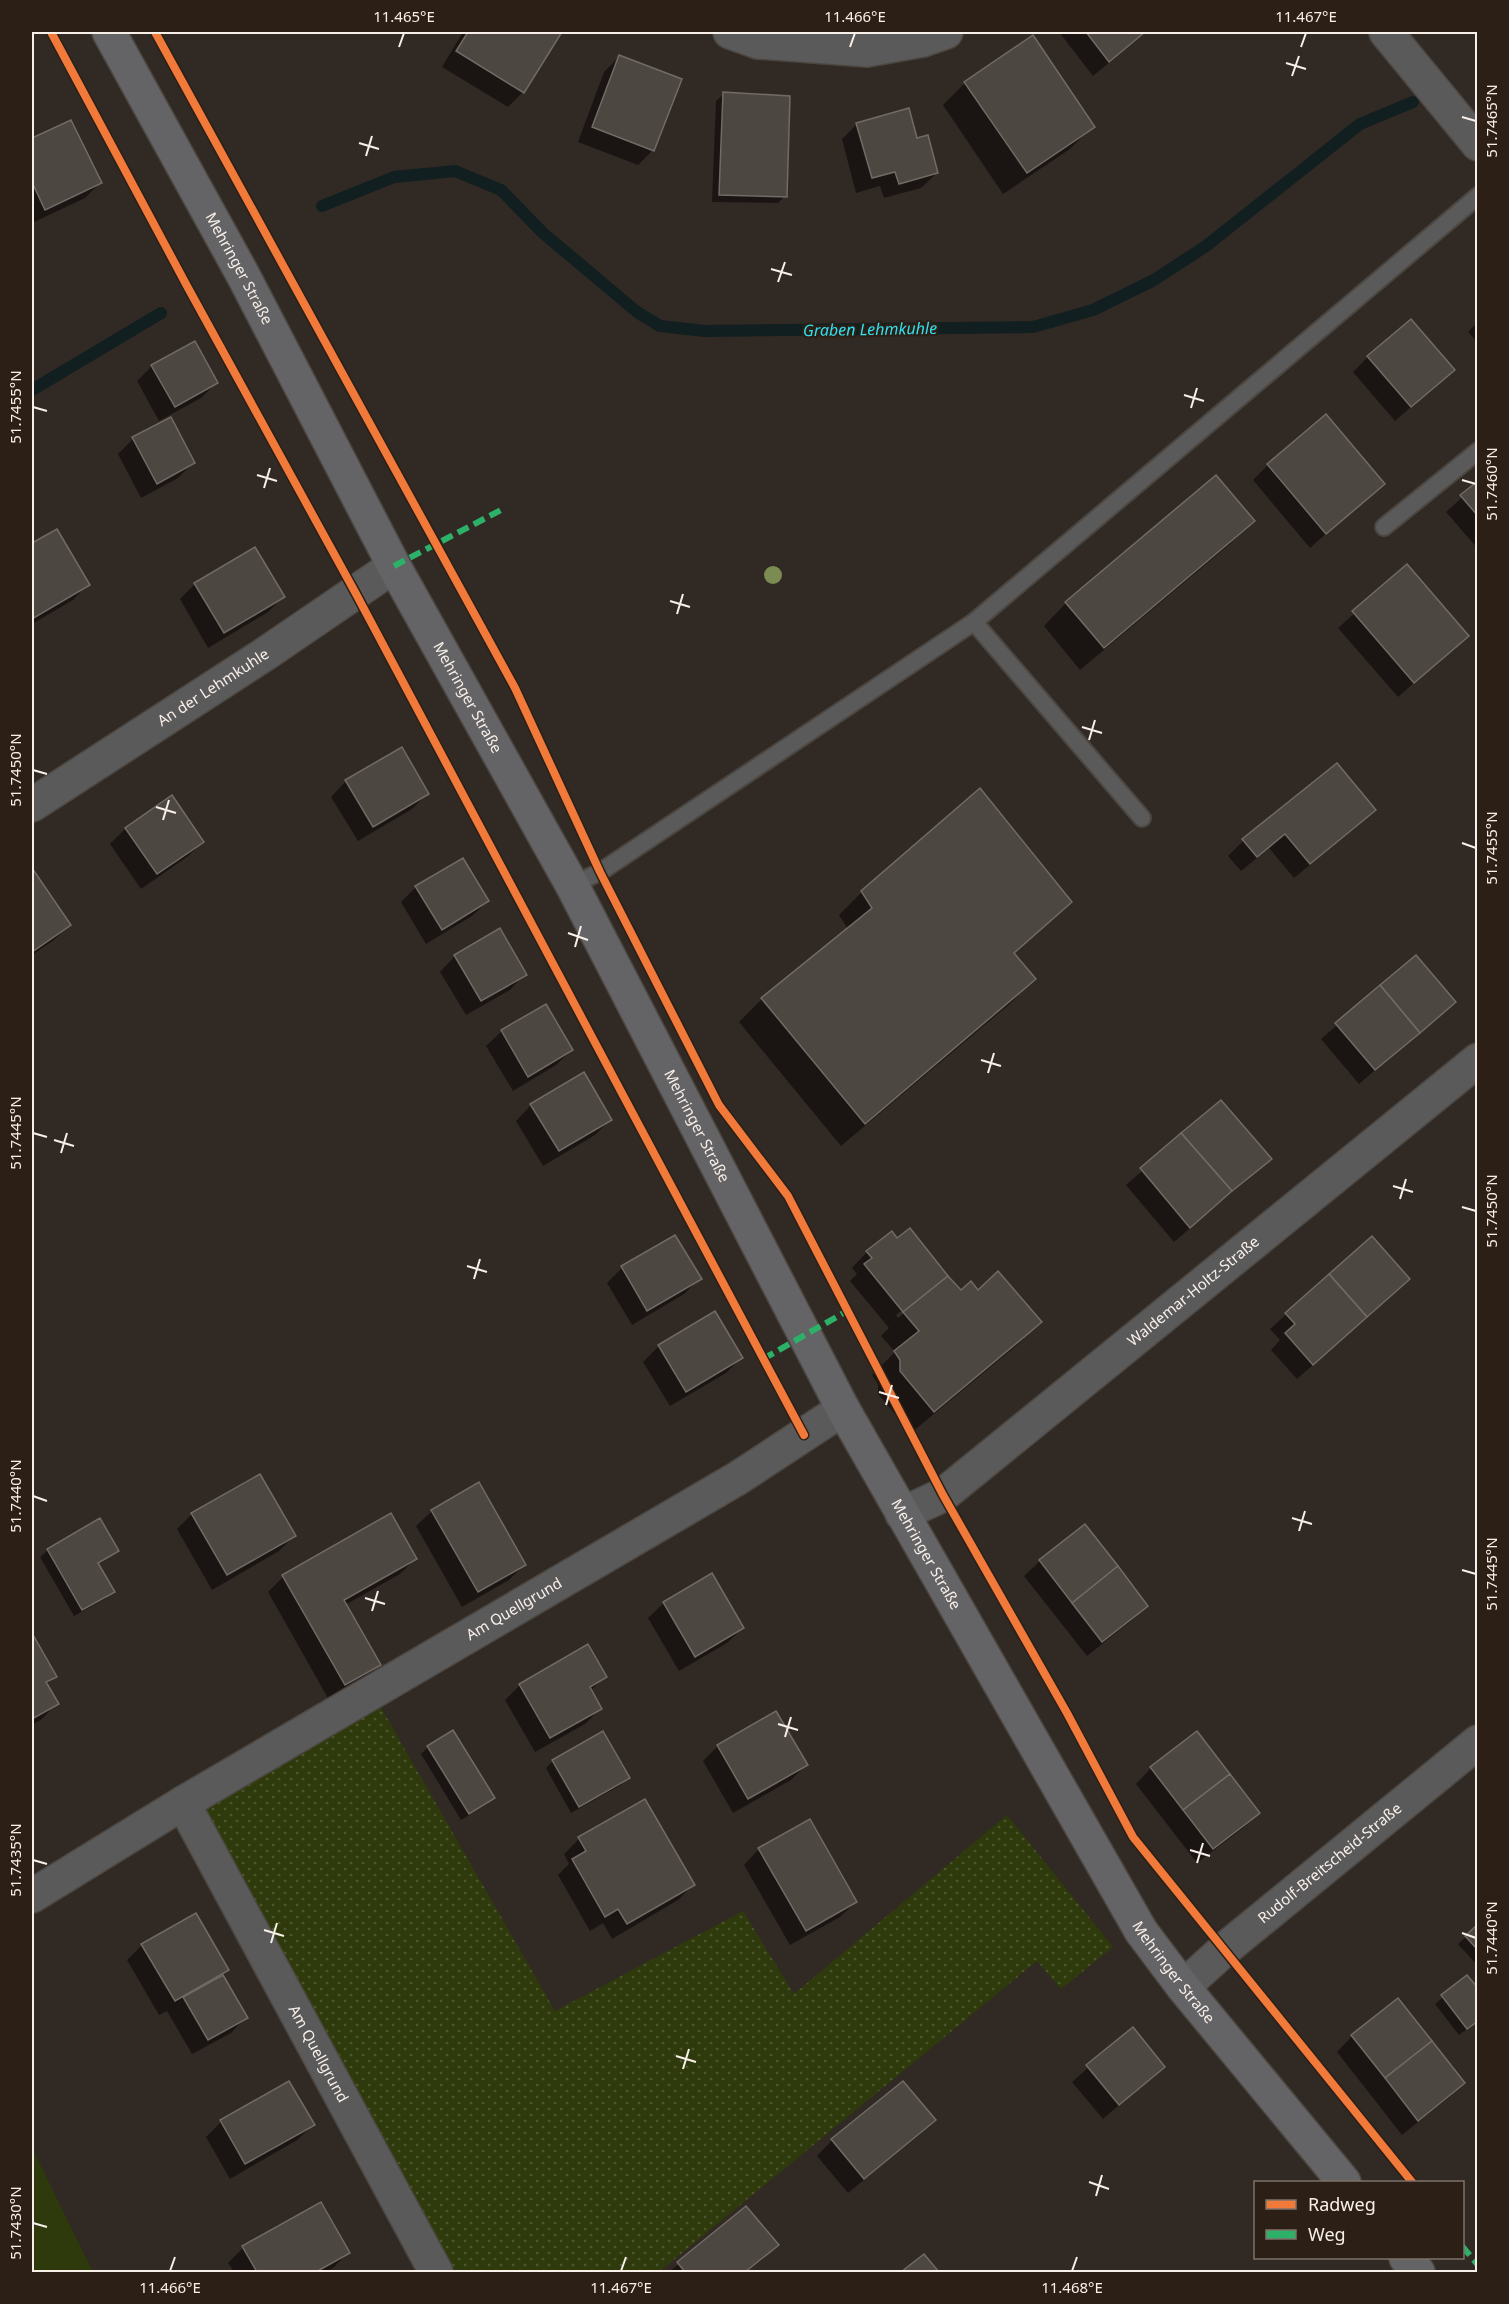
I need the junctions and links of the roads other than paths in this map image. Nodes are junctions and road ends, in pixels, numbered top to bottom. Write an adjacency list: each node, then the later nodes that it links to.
1 (109, 32): 9 (main road, Mehringer Straße)
2 (730, 32): 3 (street)
3 (946, 32)
4 (1386, 32): 5 (street)
5 (1478, 144)
6 (1478, 196): 10 (lane)
7 (1478, 451): 8 (lane)
8 (1384, 527)
9 (394, 566): 11 (street, An der Lehmkuhle); 13 (main road, Mehringer Straße)
10 (974, 622): 12 (lane); 13 (lane)
11 (32, 806)
12 (1142, 818)
13 (572, 885): 15 (main road, Mehringer Straße)
14 (1478, 1060): 16 (street, Waldemar-Holtz-Straße)
15 (843, 1409): 16 (main road, Mehringer Straße); 18 (street, Am Quellgrund)
16 (902, 1514): 20 (main road, Mehringer Straße)
17 (1478, 1742): 20 (street, Rudolf-Breitscheid-Straße)
18 (183, 1803): 19 (street, Am Quellgrund); 23 (street, Am Quellgrund)
19 (32, 1896)
20 (1183, 1987): 21 (main road, Mehringer Straße)
21 (1343, 2181)
22 (1407, 2259): 24 (main road)
23 (436, 2272)
24 (1418, 2272)

